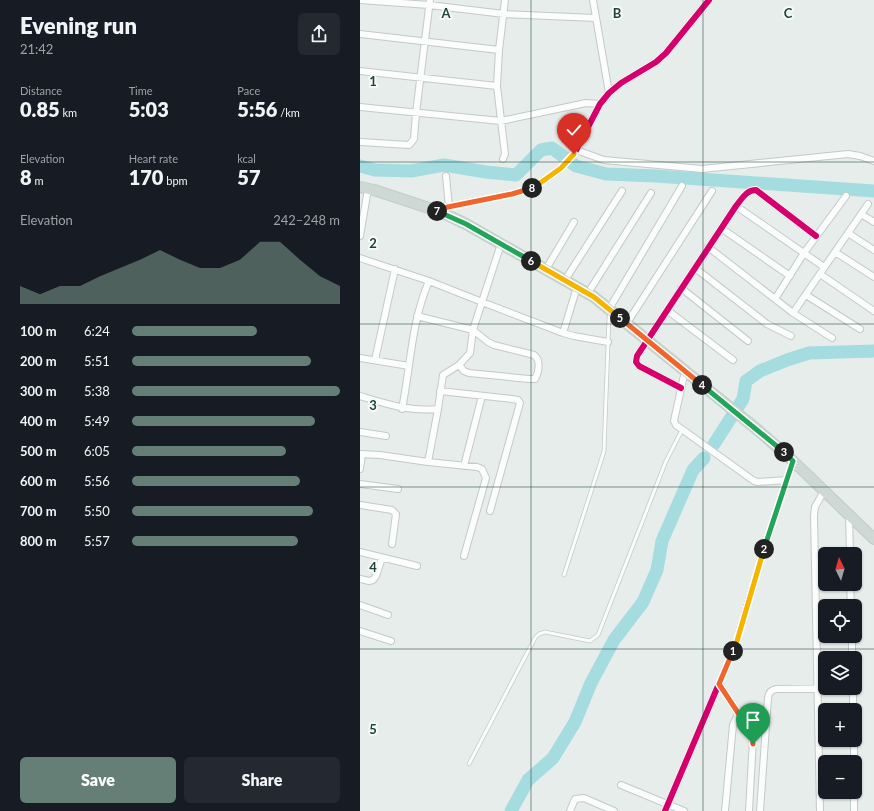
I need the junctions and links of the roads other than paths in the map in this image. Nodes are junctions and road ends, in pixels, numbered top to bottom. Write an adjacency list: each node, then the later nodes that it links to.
1 (360, 0): 5 (street)
2 (505, 0): 6 (street)
3 (593, 0): 7 (street)
4 (709, 0): 14 (street)
5 (429, 3): 6 (street); 9 (street)
6 (504, 14): 7 (street); 10 (street)
7 (596, 18): 14 (street)
8 (360, 34): 9 (street)
9 (424, 42): 10 (street); 12 (street)
10 (499, 50): 13 (street)
11 (360, 71): 12 (street)
12 (420, 78): 13 (street); 17 (street)
13 (497, 86): 18 (street)
14 (609, 93): 15 (street)
15 (600, 104): 18 (street); 20 (street)
16 (360, 107): 17 (street)
17 (416, 113): 18 (street); 19 (street)
18 (501, 121): 21 (street)
19 (360, 142)
20 (575, 152): 22 (street); 32 (street)
21 (503, 159)
22 (874, 161)
23 (446, 176): 32 (street)
24 (682, 186): 62 (street)
25 (364, 188): 33 (main road); 39 (street)
26 (712, 190): 67 (street)
27 (622, 191): 54 (street)
28 (651, 193): 58 (street)
29 (846, 196): 40 (street)
30 (868, 204): 34 (street)
31 (736, 206): 37 (street); 40 (street); 45 (street)
32 (449, 207): 33 (street)
33 (433, 210): 41 (main road)
34 (861, 214): 36 (street); 38 (street)
35 (574, 222): 49 (street)
36 (874, 222)
37 (721, 228): 42 (street); 52 (street)
38 (848, 233): 43 (street); 44 (street)
39 (360, 236)
40 (816, 236): 45 (street)
41 (501, 244): 49 (main road); 61 (street)
42 (708, 247): 47 (street); 60 (street)
43 (874, 250)
44 (835, 252): 48 (street); 53 (street)
45 (804, 253): 48 (street); 52 (street)
46 (360, 258): 50 (street)
47 (695, 268): 57 (street); 71 (street)
48 (824, 268): 51 (street)
49 (546, 269): 54 (main road)
50 (395, 270): 55 (street); 77 (street)
51 (820, 274): 59 (street); 64 (street)
52 (790, 276): 60 (street)
53 (874, 277)
54 (565, 280): 56 (main road)
55 (429, 281): 61 (street); 66 (street)
56 (577, 287): 58 (main road); 70 (street)
57 (681, 288): 63 (street); 74 (street)
58 (588, 294): 62 (main road)
59 (806, 295): 65 (street); 68 (street)
60 (775, 299): 65 (street)
61 (482, 302): 69 (street); 70 (street)
62 (610, 310): 67 (main road); 75 (lane)
63 (667, 310): 73 (street); 78 (street)
64 (874, 311)
65 (793, 313): 72 (street)
66 (417, 316): 69 (street); 80 (street)
67 (627, 323): 73 (main road)
68 (860, 329)
69 (474, 330): 79 (street); 79 (street)
70 (563, 333): 75 (street)
71 (791, 336)
72 (832, 338)
73 (648, 339): 81 (main road); 82 (street)
74 (748, 341)
75 (608, 342): 110 (lane)
76 (360, 358): 77 (street)
77 (375, 360): 80 (street)
78 (733, 360)
79 (459, 365): 83 (street)
80 (409, 366): 86 (street)
81 (685, 371): 82 (street); 92 (main road)
82 (681, 388): 88 (street)
83 (440, 391): 85 (street); 87 (street)
84 (360, 396): 86 (street)
85 (482, 396): 94 (street); 101 (street)
86 (402, 408): 87 (street)
87 (438, 409): 93 (street)
88 (682, 430): 96 (street); 119 (lane)
89 (360, 432): 90 (street)
90 (386, 436)
91 (361, 454): 93 (street); 95 (street)
92 (793, 461): 96 (street); 99 (main road)
93 (428, 462): 94 (street)
94 (464, 466): 107 (street)
95 (360, 469)
96 (787, 480): 116 (street)
97 (360, 484): 98 (street)
98 (398, 489)
99 (824, 491): 102 (main road); 117 (street)
100 (360, 505): 104 (street)
101 (490, 511)
102 (849, 516): 103 (main road); 105 (street)
103 (874, 539)
104 (392, 544)
105 (850, 547)
106 (360, 552): 108 (street)
107 (464, 556)
108 (382, 558): 109 (street); 111 (street)
109 (417, 566)
110 (564, 575)
111 (360, 579)
112 (360, 605): 113 (street)
113 (388, 615)
114 (360, 631): 115 (street)
115 (391, 641)
116 (719, 684): 118 (street); 122 (street)
117 (817, 689): 129 (street); 130 (street)
118 (738, 714): 127 (street); 128 (street)
119 (469, 764)
120 (622, 785): 122 (street)
121 (854, 799): 131 (street)
122 (668, 804): 125 (street); 126 (street)
123 (570, 811): 124 (street)
124 (614, 811)
125 (665, 811)
126 (684, 811)
127 (725, 811)
128 (749, 811)
129 (760, 811)
130 (820, 811)
131 (854, 811)

